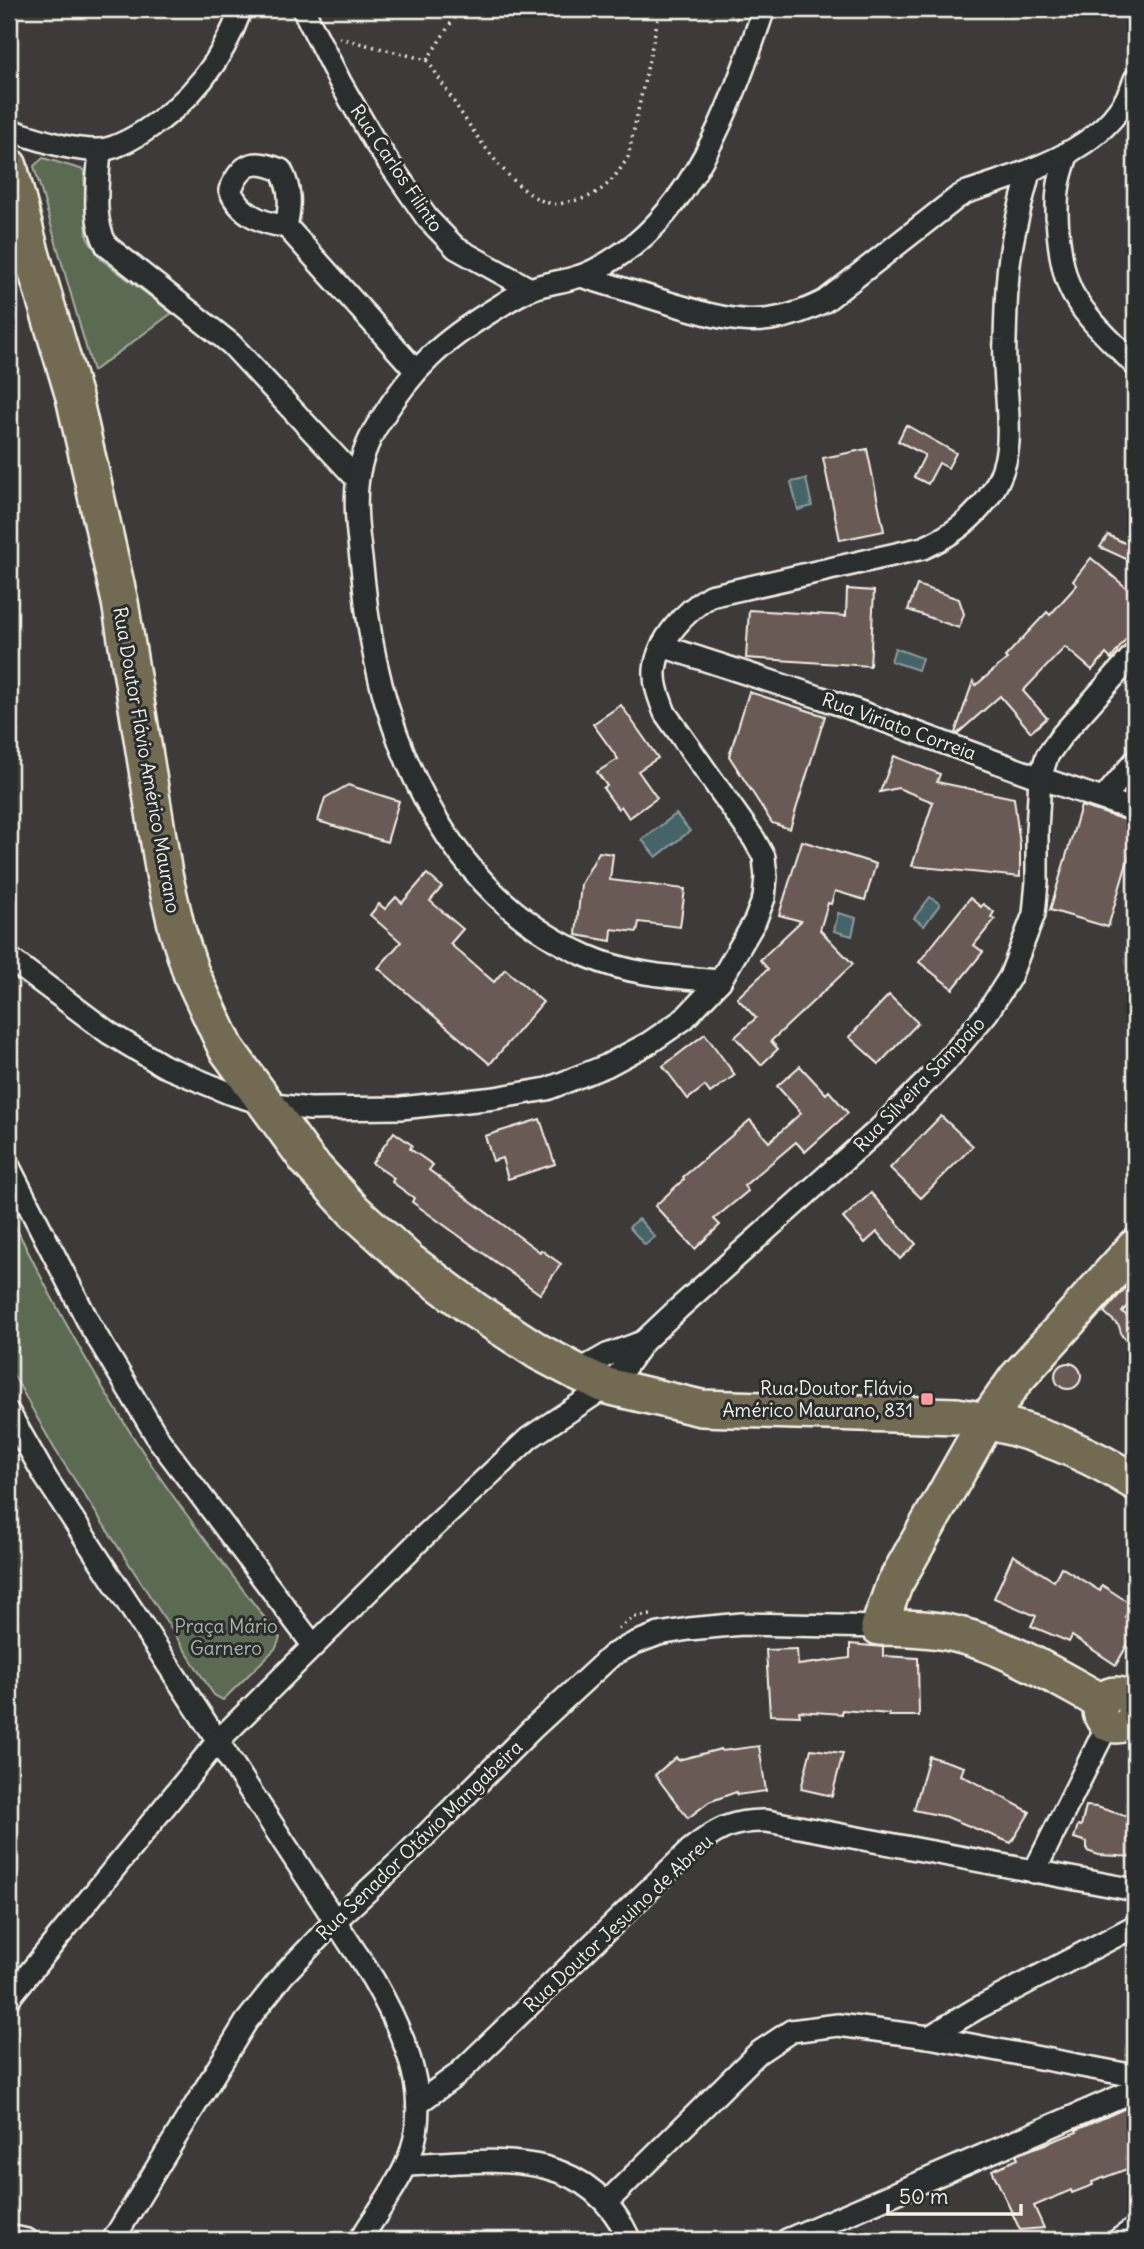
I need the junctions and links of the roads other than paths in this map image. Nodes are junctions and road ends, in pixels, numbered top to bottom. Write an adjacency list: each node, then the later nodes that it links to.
1 (241, 9): 6 (street)
2 (303, 9): 12 (street, Rua Carlos Filinto)
3 (765, 9): 11 (street)
4 (1135, 79): 7 (street)
5 (9, 130): 6 (street)
6 (100, 150): 15 (street)
7 (1068, 152): 9 (street); 13 (street)
8 (9, 166): 24 (main road, Rua Doutor Flávio Américo Maurano)
9 (1029, 172): 11 (street); 16 (street)
10 (286, 226): 14 (street)
11 (581, 276): 12 (street)
12 (530, 289): 14 (street)
13 (1135, 365)
14 (416, 371): 15 (street)
15 (356, 478): 23 (street)
16 (662, 646): 19 (street, Rua Viriato Correia); 23 (street)
17 (1135, 653): 19 (street, Rua Silveira Sampaio)
18 (1135, 761): 20 (street)
19 (1040, 778): 20 (street, Rua Viriato Correia); 27 (street, Rua Silveira Sampaio)
20 (1104, 798): 21 (street, Rua Viriato Correia)
21 (1135, 810)
22 (9, 958): 24 (street)
23 (720, 981): 24 (street)
24 (265, 1104): 28 (main road, Rua Doutor Flávio Américo Maurano)
25 (9, 1167): 35 (street)
26 (1135, 1247): 31 (main road)
27 (643, 1342): 28 (street, Rua Silveira Sampaio); 28 (street, Rua Silveira Sampaio)
28 (592, 1379): 30 (main road, Rua Doutor Flávio Américo Maurano); 35 (street)
29 (9, 1413): 37 (street)
30 (901, 1415): 31 (main road, Rua Doutor Flávio Américo Maurano); 32 (main road)
31 (987, 1420): 32 (main road); 33 (main road, Rua Doutor Flávio Américo Maurano)
32 (953, 1479): 34 (main road)
33 (1135, 1482)
34 (870, 1619): 36 (main road, Rua Senador Otávio Mangabeira); 40 (street, Rua Senador Otávio Mangabeira)
35 (313, 1645): 37 (street)
36 (1123, 1705): 38 (street)
37 (217, 1742): 40 (street); 42 (street)
38 (1034, 1872): 39 (street, Rua Doutor Jesuino de Abreu); 46 (street, Rua Doutor Jesuino de Abreu)
39 (1135, 1890)
40 (335, 1921): 46 (street); 52 (street, Rua Senador Otávio Mangabeira)
41 (1135, 1926): 43 (street)
42 (9, 1998)
43 (929, 2037): 44 (street); 48 (street)
44 (1135, 2076)
45 (1135, 2090): 55 (street)
46 (418, 2103): 47 (street)
47 (406, 2165): 48 (street); 53 (street)
48 (607, 2202): 54 (street)
49 (1135, 2228): 56 (street)
50 (9, 2236): 51 (street)
51 (27, 2240)
52 (113, 2240)
53 (360, 2240)
54 (630, 2240)
55 (787, 2240)
56 (1118, 2240)

